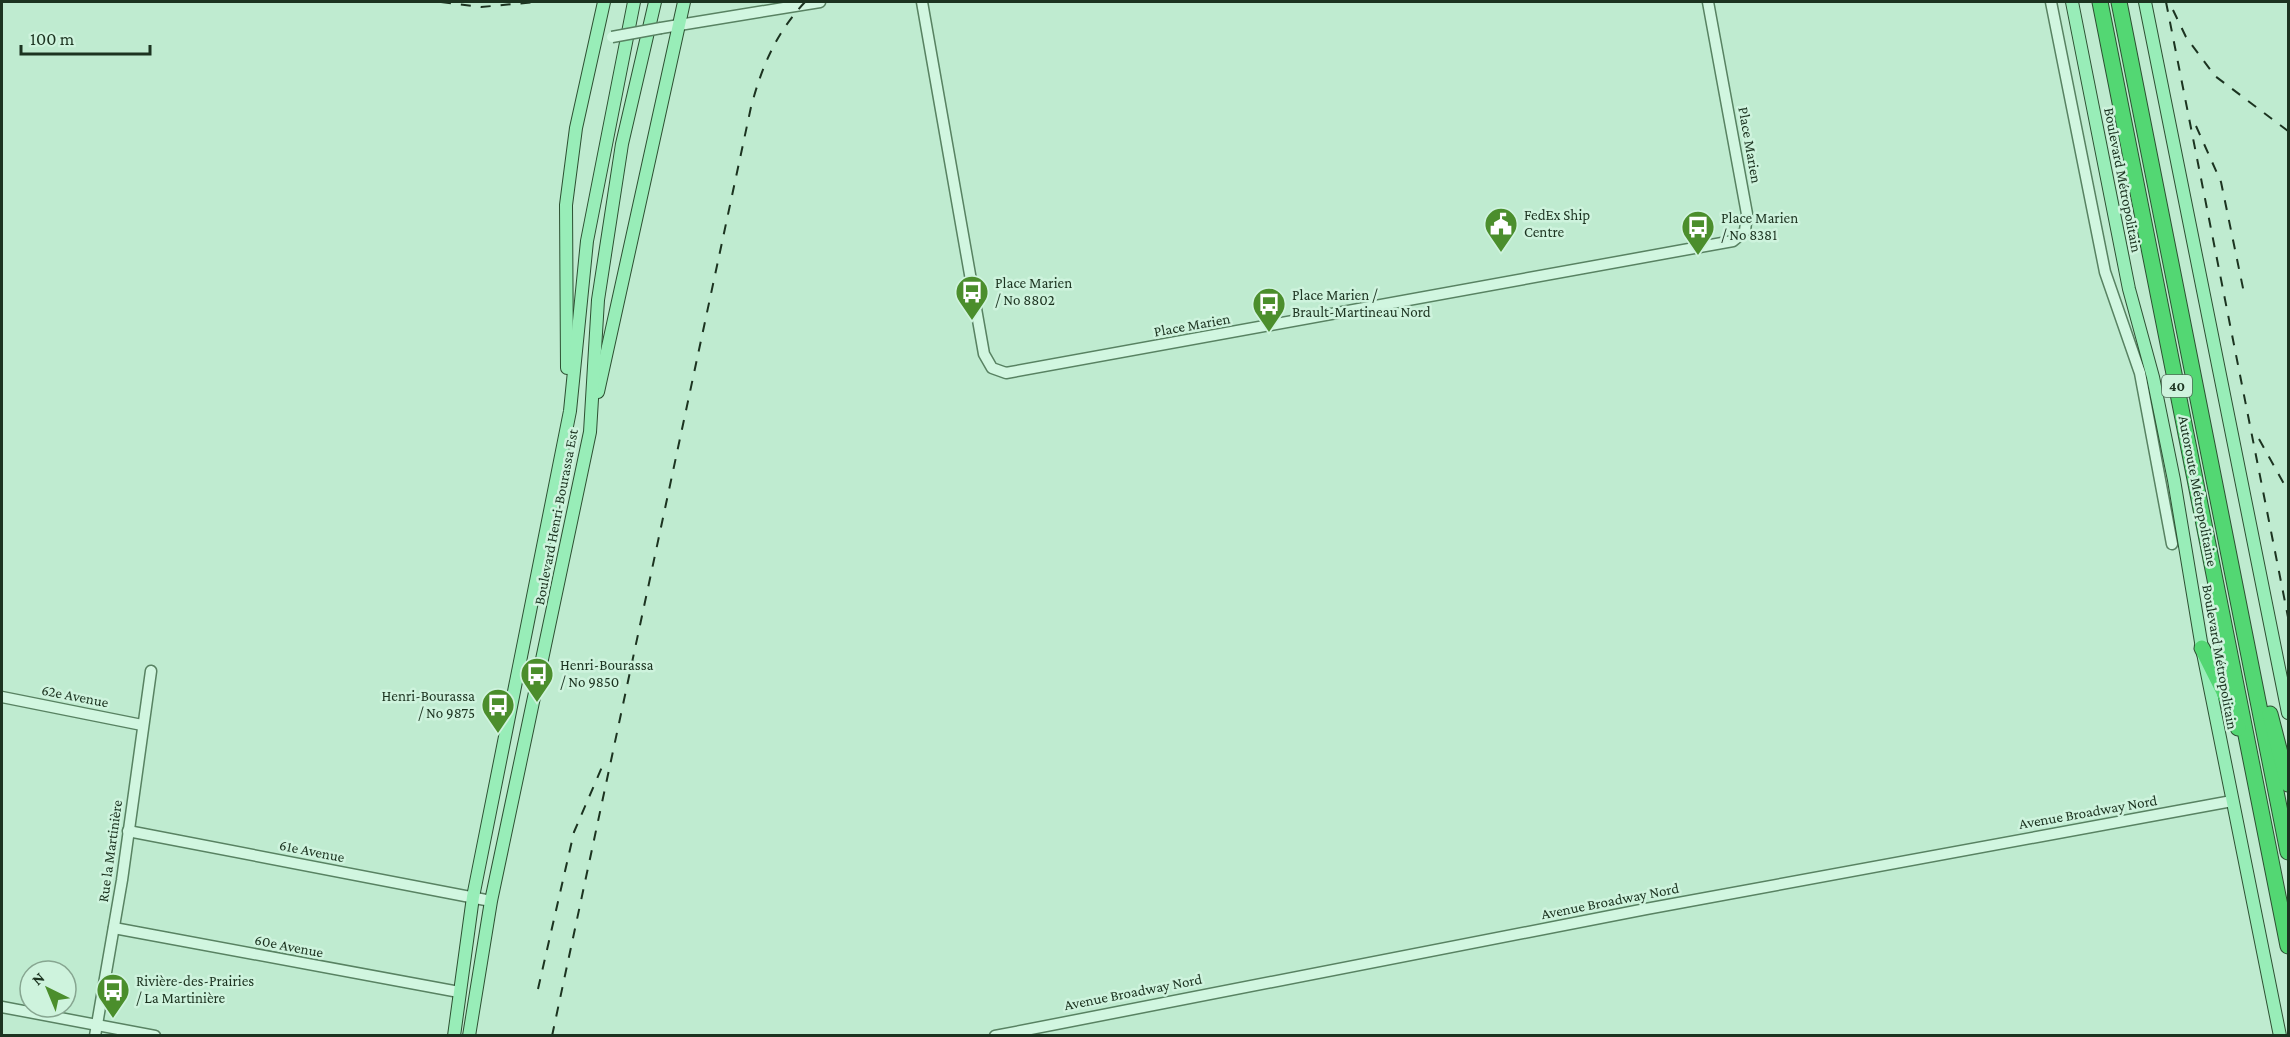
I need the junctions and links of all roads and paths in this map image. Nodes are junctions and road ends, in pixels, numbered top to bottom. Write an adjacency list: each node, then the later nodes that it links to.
1 (604, 2): 14 (main road)
2 (634, 2): 15 (main road, Boulevard Henri-Bourassa Est)
3 (655, 2): 16 (main road, Boulevard Henri-Bourassa Est)
4 (684, 2): 13 (main road)
5 (820, 2): 13 (street)
6 (922, 2): 7 (street, Place Marien)
7 (1708, 2)
8 (2051, 2): 17 (street)
9 (2072, 2): 19 (main road, Boulevard Métropolitain)
10 (2100, 2): 24 (highway, Autoroute Métropolitaine / 40)
11 (2119, 2): 18 (highway, Autoroute Métropolitaine / 40)
12 (2145, 2): 22 (main road)
13 (679, 25): 14 (street, bridge); 16 (main road)
14 (595, 39): 15 (main road)
15 (570, 411): 29 (main road, Boulevard Henri-Bourassa Est)
16 (590, 432): 30 (main road, Boulevard Henri-Bourassa Est)
17 (2172, 544)
18 (2229, 556): 25 (highway); 28 (highway, Autoroute Métropolitaine / 40)
19 (2202, 648): 24 (highway); 26 (main road, Boulevard Métropolitain)
20 (151, 671): 23 (street, Rue la Martinière)
21 (2, 697): 23 (street, 62e Avenue)
22 (2289, 713)
23 (142, 725): 27 (street, Rue la Martinière)
24 (2253, 770): 32 (highway, Autoroute Métropolitaine / 40)
25 (2289, 784)
26 (2232, 801): 39 (street, Avenue Broadway Nord); 40 (main road, Boulevard Métropolitain)
27 (128, 831): 29 (street, 61e Avenue); 31 (street, Rue la Martinière)
28 (2289, 852)
29 (473, 897): 30 (street, 61e Avenue); 33 (main road, Boulevard Henri-Bourassa Est)
30 (491, 901): 38 (main road, Boulevard Henri-Bourassa Est)
31 (114, 928): 33 (street, 60e Avenue); 35 (street, Rue la Martinière)
32 (2289, 946)
33 (459, 992): 37 (main road, Boulevard Henri-Bourassa Est)
34 (2, 1007): 35 (street)
35 (96, 1030): 36 (street)
36 (155, 1035)
37 (454, 1035)
38 (470, 1035)
39 (995, 1035)
40 (2280, 1035)

